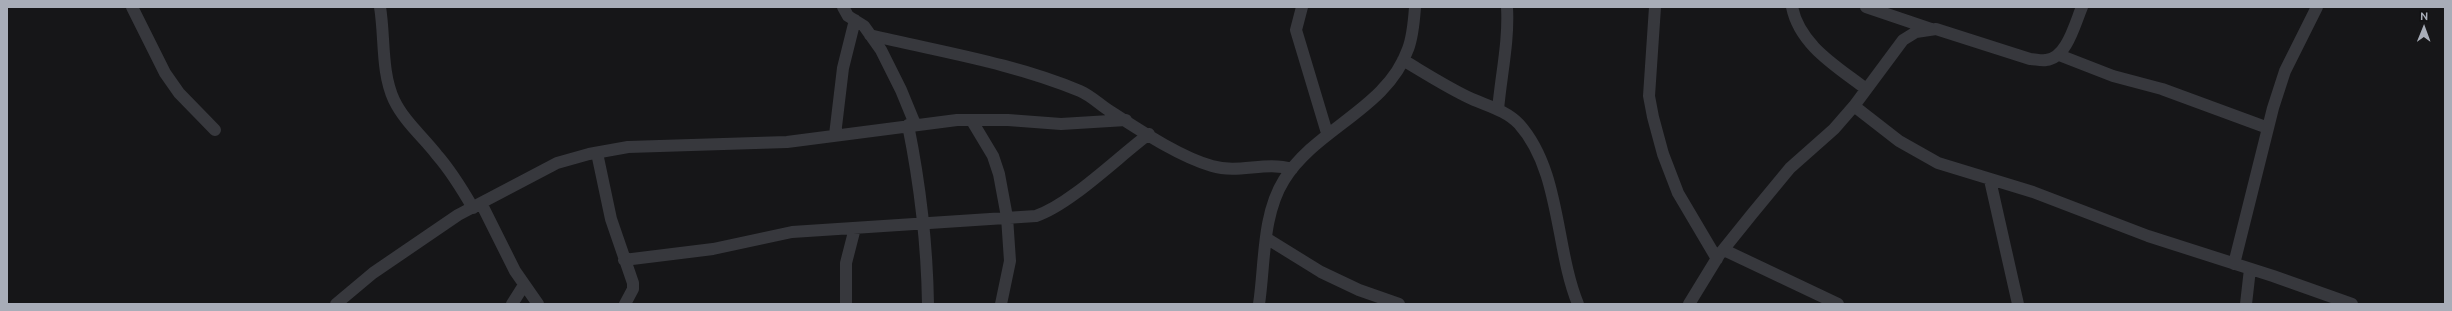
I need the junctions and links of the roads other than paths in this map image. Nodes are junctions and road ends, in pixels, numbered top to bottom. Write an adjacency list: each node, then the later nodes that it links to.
1 (132, 7): 24 (street)
2 (380, 7): 31 (street)
3 (843, 7): 12 (street)
4 (1302, 7): 25 (street)
5 (1415, 7): 16 (street)
6 (1507, 7): 19 (street)
7 (1655, 7): 36 (street)
8 (1792, 7): 17 (street)
9 (1866, 7): 13 (street)
10 (2082, 7): 15 (street)
11 (2317, 7): 23 (street)
12 (855, 20): 14 (street); 27 (street)
13 (1932, 29): 15 (street); 17 (street)
14 (870, 35): 20 (street); 22 (street)
15 (2059, 56): 23 (street)
16 (1403, 60): 19 (street); 25 (street)
17 (1866, 89): 18 (street)
18 (1854, 106): 30 (street); 36 (street)
19 (1498, 110): 51 (street)
20 (1126, 120): 21 (street); 26 (street)
21 (972, 121): 22 (street); 32 (street)
22 (912, 125): 27 (street); 33 (street)
23 (2268, 128): 38 (street)
24 (214, 130)
25 (1327, 133): 29 (street)
26 (1149, 134): 29 (street); 32 (street)
27 (835, 135): 28 (street)
28 (597, 153): 31 (street); 37 (street)
29 (1292, 170): 35 (street)
30 (1990, 180): 38 (street); 54 (street)
31 (477, 205): 40 (street); 42 (street)
32 (1007, 217): 33 (street); 48 (street)
33 (922, 223): 34 (street); 47 (street)
34 (855, 228): 37 (street); 46 (street)
35 (1266, 238): 49 (street); 50 (street)
36 (1720, 254): 41 (street); 52 (street)
37 (624, 260): 45 (street)
38 (2234, 264): 39 (street)
39 (2250, 269): 55 (street); 56 (street)
40 (524, 285): 43 (street); 44 (street)
41 (1813, 299): 53 (street)
42 (336, 304)
43 (512, 304)
44 (538, 304)
45 (625, 304)
46 (846, 304)
47 (928, 304)
48 (1002, 304)
49 (1259, 304)
50 (1399, 304)
51 (1578, 304)
52 (1689, 304)
53 (1838, 304)
54 (2018, 304)
55 (2246, 304)
56 (2352, 304)

